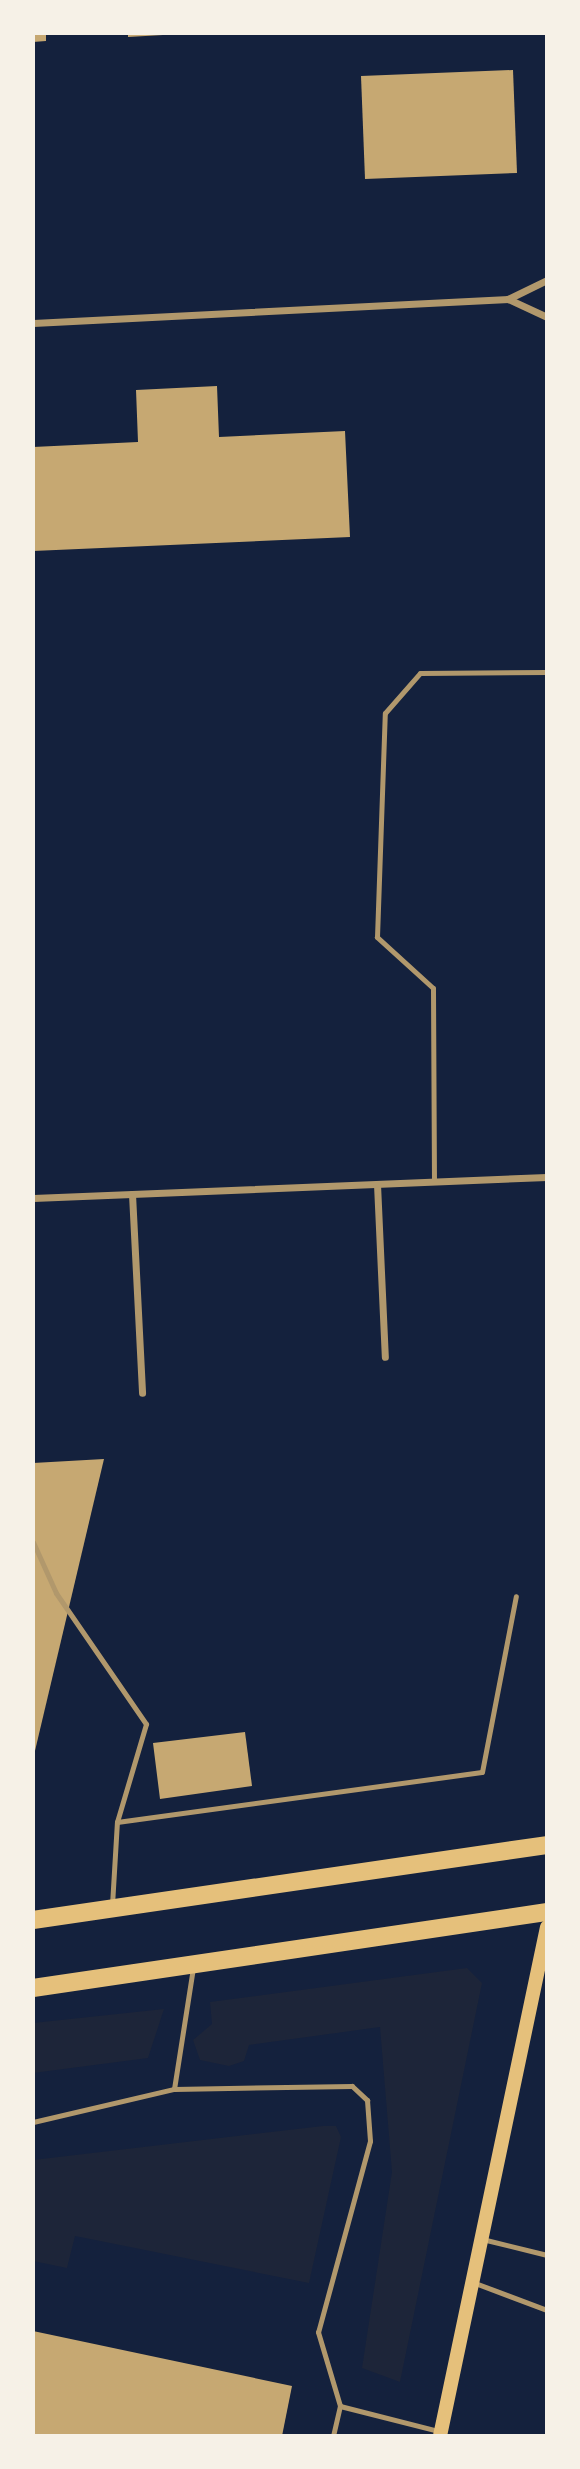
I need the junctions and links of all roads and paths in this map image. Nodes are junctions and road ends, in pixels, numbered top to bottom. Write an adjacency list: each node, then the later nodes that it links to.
1 (547, 280): 2 (street)
2 (508, 299): 3 (street); 4 (street)
3 (547, 317)
4 (33, 323)
5 (547, 672): 7 (lane)
6 (547, 1177): 7 (street)
7 (435, 1182): 8 (street)
8 (377, 1184): 9 (street); 11 (street)
9 (132, 1194): 10 (street); 12 (street)
10 (33, 1198)
11 (385, 1357)
12 (142, 1393)
13 (33, 1542): 15 (lane)
14 (516, 1596): 15 (lane)
15 (117, 1822): 17 (lane)
16 (547, 1845): 17 (main road)
17 (112, 1909): 19 (main road)
18 (547, 1912): 21 (main road)
19 (33, 1920)
20 (547, 1927): 25 (main road)
21 (194, 1965): 22 (main road); 23 (lane)
22 (33, 1988)
23 (174, 2089): 24 (lane); 29 (lane)
24 (33, 2122)
25 (481, 2239): 26 (lane); 27 (main road)
26 (547, 2255)
27 (473, 2282): 28 (lane); 30 (main road)
28 (547, 2310)
29 (340, 2406): 30 (lane); 31 (lane)
30 (441, 2434)
31 (333, 2436)

